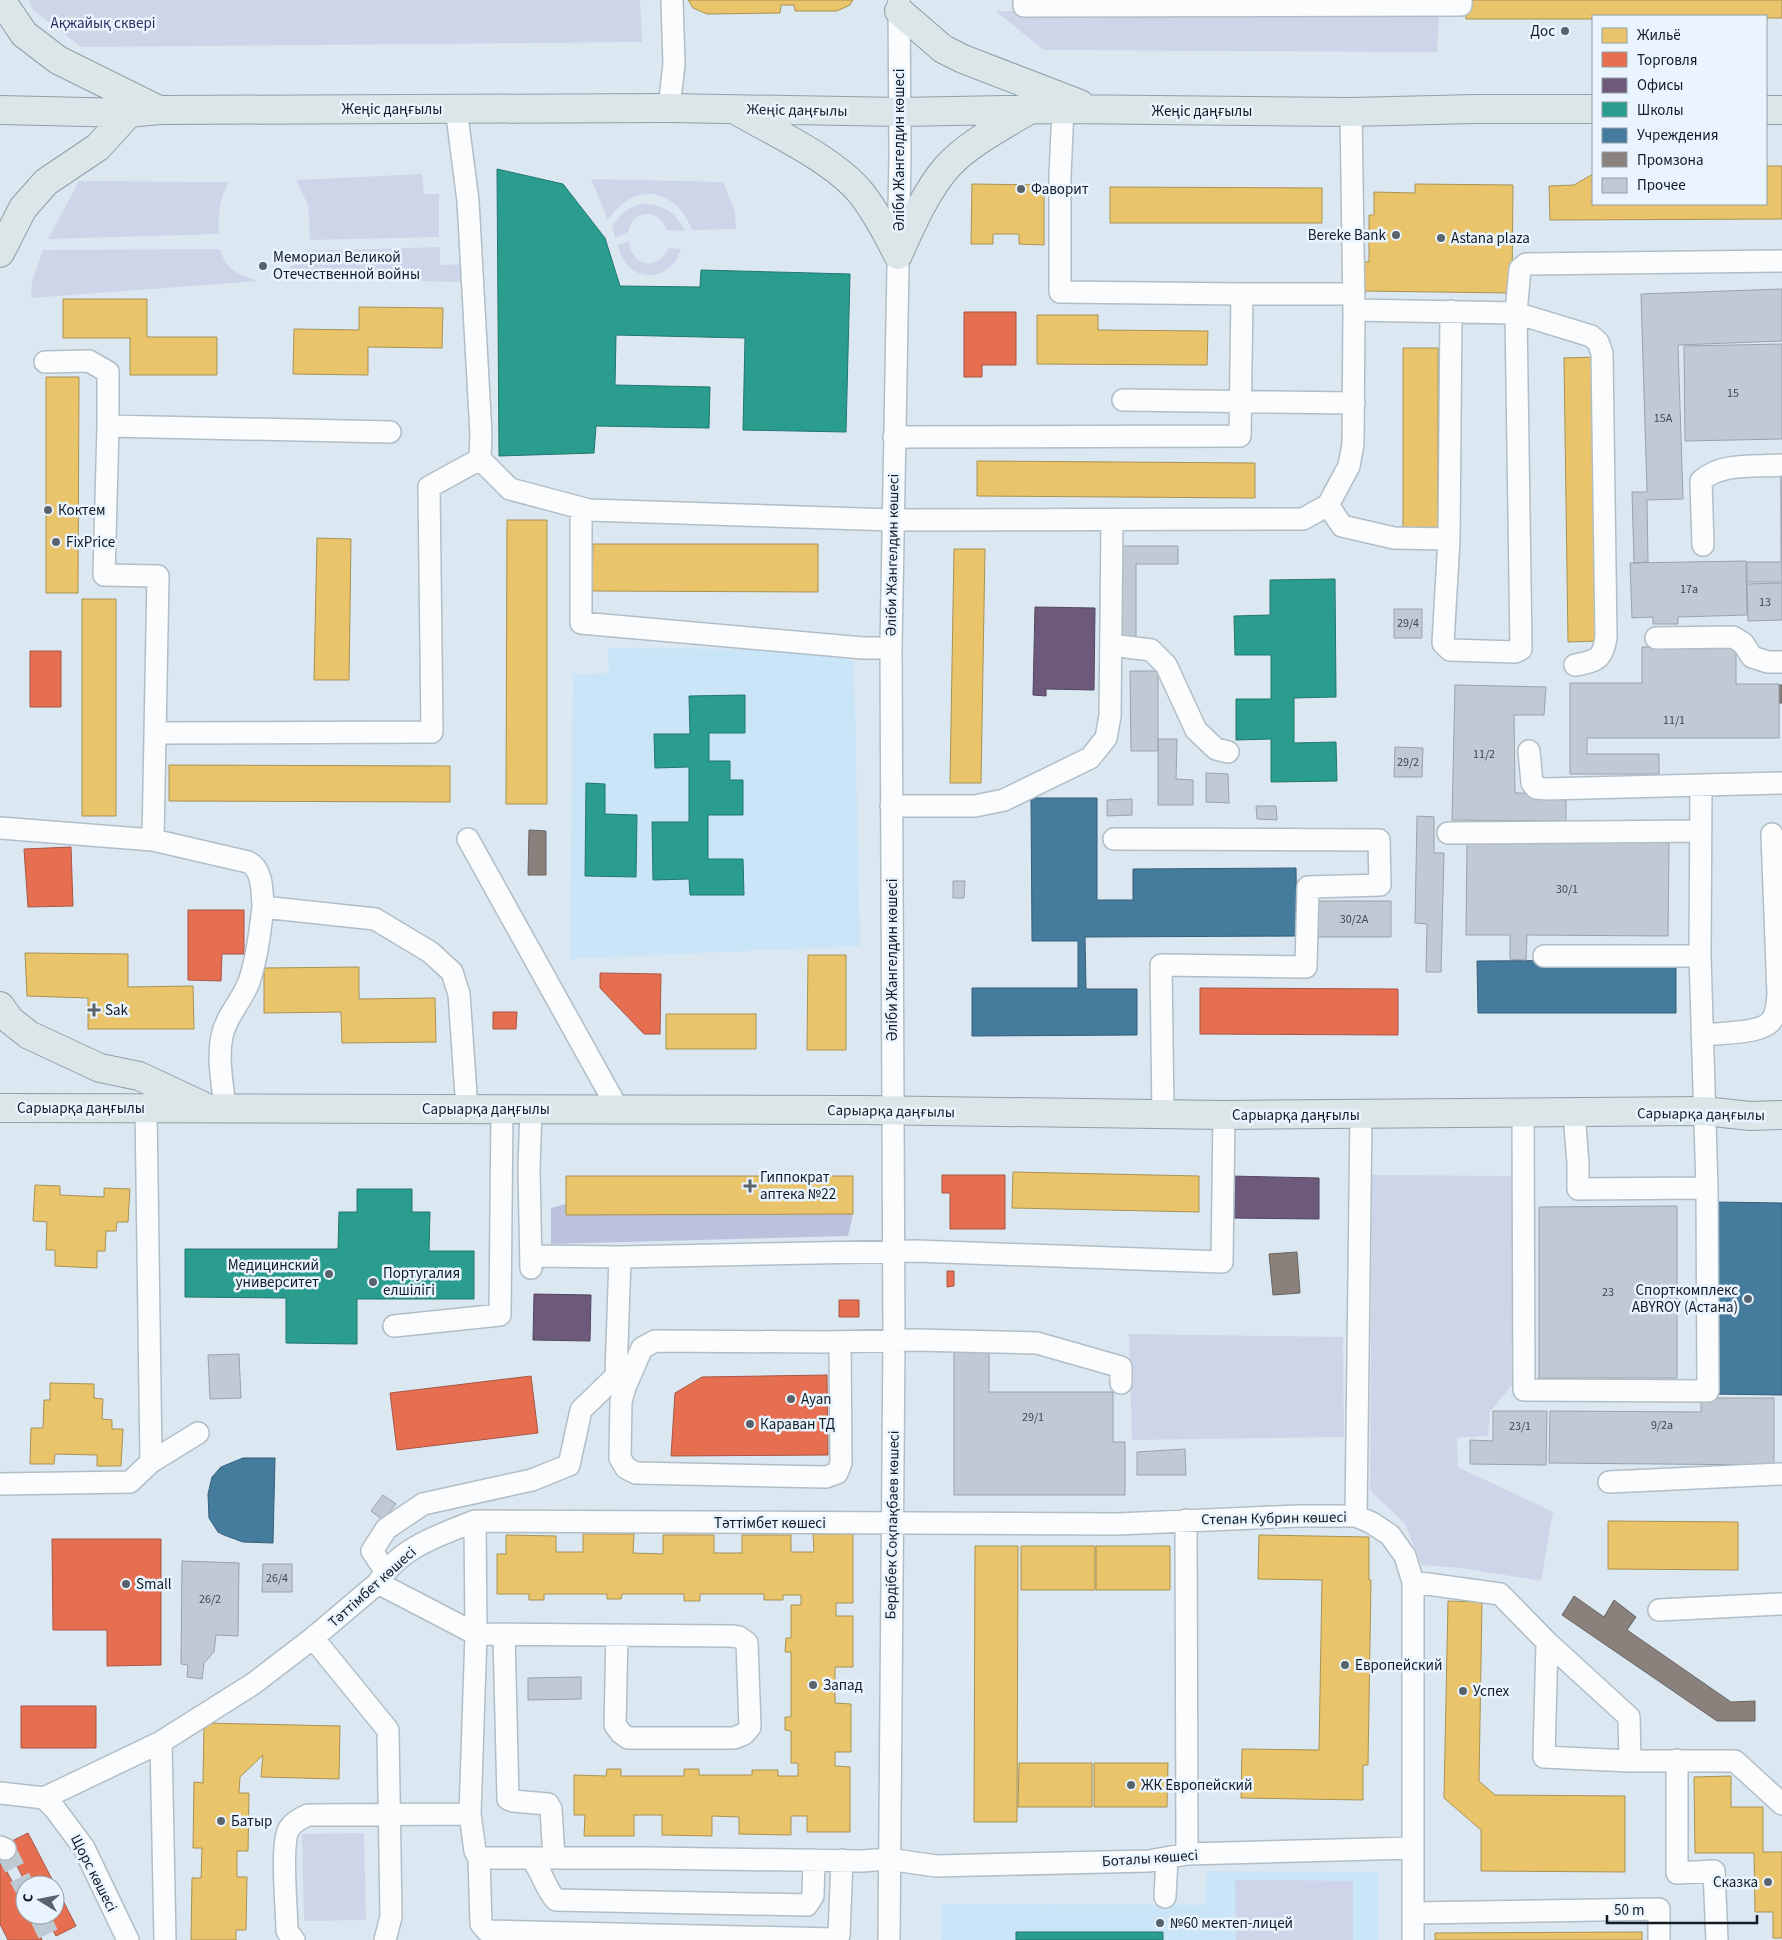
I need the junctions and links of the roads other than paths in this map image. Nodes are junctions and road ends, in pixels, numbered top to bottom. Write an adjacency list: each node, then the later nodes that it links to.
1 (1, 0): 12 (main road)
2 (672, 0): 7 (street)
3 (1024, 0): 4 (street)
4 (1461, 0)
5 (899, 5): 16 (main road); 17 (street, Әліби Жангелдин көшесі)
6 (456, 108): 7 (main road, Жеңіс даңғылы); 12 (main road, Жеңіс даңғылы); 34 (street)
7 (668, 108): 8 (main road, Жеңіс даңғылы)
8 (733, 109): 17 (main road, Жеңіс даңғылы); 21 (main road)
9 (1063, 109): 13 (main road, Жеңіс даңғылы); 16 (main road, Жеңіс даңғылы); 23 (street)
10 (1592, 109): 18 (main road, Жеңіс даңғылы)
11 (0, 110): 19 (main road, Жеңіс даңғылы)
12 (159, 110): 19 (main road, Жеңіс даңғылы)
13 (1029, 110): 17 (main road, Жеңіс даңғылы); 21 (main road)
14 (1767, 110): 15 (main road)
15 (1782, 110)
16 (1098, 111): 18 (main road, Жеңіс даңғылы)
17 (900, 112): 21 (street, Әліби Жангелдин көшесі)
18 (1351, 112): 24 (street)
19 (129, 113): 20 (main road)
20 (0, 253)
21 (898, 255): 33 (street, Әліби Жангелдин көшесі)
22 (1782, 261): 26 (street)
23 (1242, 294): 24 (street); 29 (street)
24 (1354, 302): 25 (street); 30 (street)
25 (1450, 311): 26 (street); 40 (street)
26 (1516, 312): 40 (street); 46 (street)
27 (45, 362): 31 (street)
28 (1123, 400): 29 (street)
29 (1241, 402): 30 (street); 33 (street)
30 (1354, 403): 36 (street)
31 (108, 426): 32 (street); 47 (street)
32 (390, 432)
33 (894, 437): 38 (street, Әліби Жангелдин көшесі)
34 (480, 459): 37 (street); 47 (street)
35 (1782, 465): 41 (street)
36 (1328, 505): 39 (street); 40 (street)
37 (582, 508): 38 (street); 44 (street)
38 (893, 520): 39 (street); 44 (street, Әліби Жангелдин көшесі)
39 (1112, 520): 43 (street)
40 (1449, 539)
41 (1703, 544)
42 (1656, 638): 45 (street)
43 (1111, 644): 49 (street); 52 (street)
44 (891, 648): 52 (street, Әліби Жангелдин көшесі)
45 (1782, 662)
46 (1575, 665)
47 (155, 733): 59 (street)
48 (1529, 751): 51 (street)
49 (1228, 752)
50 (1782, 783): 51 (street)
51 (1701, 786): 54 (street)
52 (891, 806): 72 (street, Әліби Жангелдин көшесі)
53 (0, 828): 59 (street)
54 (1701, 831): 55 (street); 62 (street)
55 (1448, 833)
56 (1772, 834): 64 (street)
57 (468, 838): 71 (street)
58 (1114, 838): 77 (street)
59 (153, 840): 60 (street)
60 (264, 907): 67 (street); 68 (street)
61 (1544, 956): 62 (street)
62 (1700, 956): 64 (street)
63 (0, 1006): 67 (main road)
64 (1702, 1034): 73 (street)
65 (0, 1108): 66 (main road, Сарыарқа даңғылы)
66 (146, 1108): 67 (main road, Сарыарқа даңғылы); 90 (street)
67 (217, 1109): 68 (main road, Сарыарқа даңғылы)
68 (467, 1109): 69 (main road, Сарыарқа даңғылы)
69 (502, 1109): 70 (main road, Сарыарқа даңғылы); 85 (street)
70 (531, 1109): 71 (main road, Сарыарқа даңғылы); 84 (street)
71 (618, 1109): 72 (main road, Сарыарқа даңғылы)
72 (893, 1111): 77 (main road, Сарыарқа даңғылы); 83 (street, Бердібек Соқпақбаев көшесі)
73 (1704, 1112): 75 (main road, Сарыарқа даңғылы); 80 (main road, Сарыарқа даңғылы); 82 (street)
74 (1523, 1113): 75 (main road, Сарыарқа даңғылы); 76 (main road, Сарыарқа даңғылы); 82 (street)
75 (1574, 1113): 82 (street)
76 (1361, 1114): 79 (main road, Сарыарқа даңғылы); 94 (street)
77 (1163, 1115): 79 (main road, Сарыарқа даңғылы)
78 (1782, 1115): 80 (main road, Сарыарқа даңғылы)
79 (1224, 1116): 83 (street)
80 (1750, 1116): 81 (main road)
81 (1782, 1130)
82 (1707, 1188)
83 (892, 1251): 84 (street); 86 (street, Бердібек Соқпақбаев көшесі)
84 (620, 1256): 98 (street)
85 (394, 1326)
86 (894, 1341): 87 (street); 88 (street); 97 (street, Бердібек Соқпақбаев көшесі)
87 (840, 1342): 87 (street)
88 (1121, 1383)
89 (198, 1433): 90 (street)
90 (151, 1462): 93 (street)
91 (1782, 1474): 92 (street)
92 (1609, 1482)
93 (0, 1484)
94 (1356, 1516): 95 (street, Степан Кубрин көшесі); 99 (street, Степан Кубрин көшесі)
95 (1186, 1520): 97 (street, Степан Кубрин көшесі); 116 (street)
96 (475, 1521): 97 (street, Тәттімбет көшесі); 98 (street, Тәттімбет көшесі); 102 (street)
97 (892, 1523): 120 (street, Бердібек Соқпақбаев көшесі)
98 (382, 1577): 102 (street); 105 (street, Тәттімбет көшесі)
99 (1412, 1582): 106 (street); 115 (street, Степан Кубрин көшесі)
100 (1782, 1604): 101 (street)
101 (1659, 1610)
102 (476, 1634): 103 (street); 114 (street)
103 (504, 1634): 104 (street); 118 (street)
104 (617, 1635): 104 (street)
105 (313, 1638): 107 (street, Тәттімбет көшесі); 113 (street)
106 (1547, 1642): 109 (street); 109 (street)
107 (161, 1742): 111 (street, Тәттімбет көшесі); 126 (street)
108 (1677, 1760): 109 (street); 112 (street); 132 (street)
109 (1630, 1761)
110 (0, 1792): 111 (street)
111 (44, 1798): 125 (street, Щорс көшесі)
112 (1782, 1804)
113 (390, 1814): 114 (street); 127 (street); 128 (street)
114 (470, 1814): 117 (street)
115 (1412, 1848): 116 (street, Боталы көшесі); 124 (street, Степан Кубрин көшесі)
116 (1177, 1856): 120 (street, Боталы көшесі); 123 (street)
117 (479, 1858): 119 (street, Боталы көшесі); 122 (street)
118 (554, 1858): 119 (street, Боталы көшесі); 121 (street, Боталы көшесі)
119 (532, 1859): 121 (street)
120 (888, 1859): 122 (street, Боталы көшесі); 129 (street, Бердібек Соқпақбаев көшесі)
121 (814, 1860): 122 (street, Боталы көшесі)
122 (842, 1860)
123 (1165, 1897)
124 (1413, 1913): 130 (street, Степан Кубрин көшесі); 131 (street)
125 (128, 1940)
126 (165, 1940)
127 (294, 1940)
128 (385, 1940)
129 (888, 1940)
130 (1413, 1940)
131 (1659, 1940)
132 (1717, 1940)

